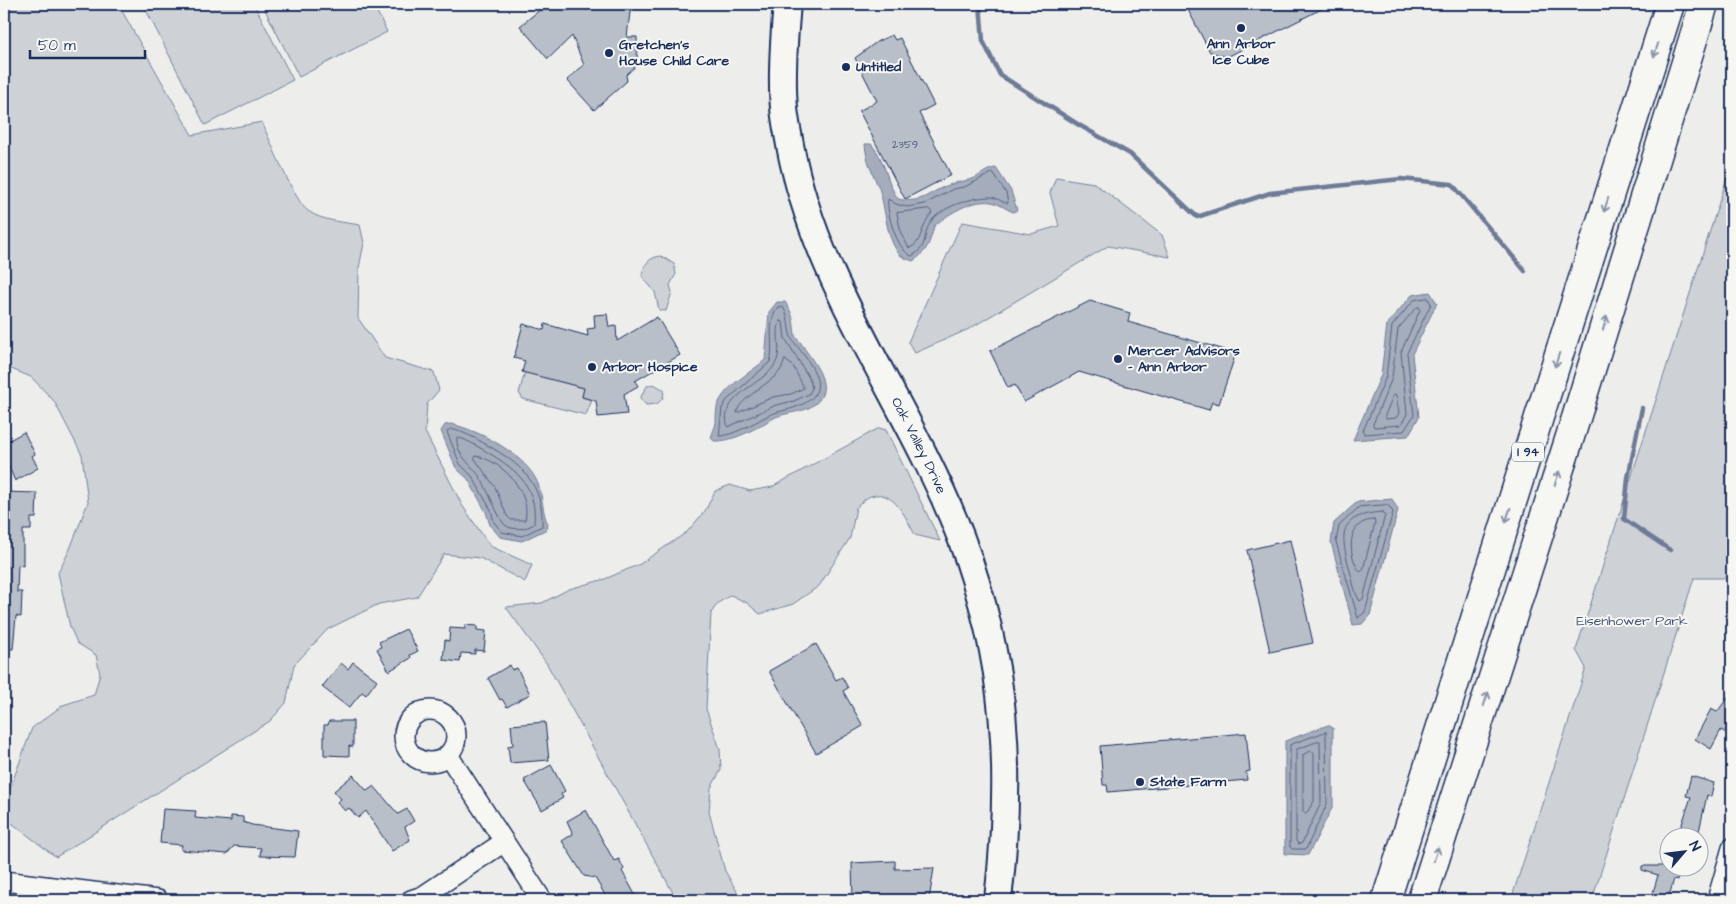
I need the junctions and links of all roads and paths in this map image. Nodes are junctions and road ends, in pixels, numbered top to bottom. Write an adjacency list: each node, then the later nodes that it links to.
1 (787, 4): 12 (street, Oak Valley Drive)
2 (1670, 4): 13 (highway, I 94, one-way to 13)
3 (1704, 4): 14 (highway, I 94, one-way to 3)
4 (448, 755): 5 (street)
5 (504, 842): 10 (street); 11 (street)
6 (1732, 848): 15 (street)
7 (4, 881): 8 (street)
8 (106, 897): 9 (street)
9 (158, 900)
10 (411, 900)
11 (542, 900)
12 (998, 900)
13 (1386, 900)
14 (1422, 900)
15 (1716, 900)

